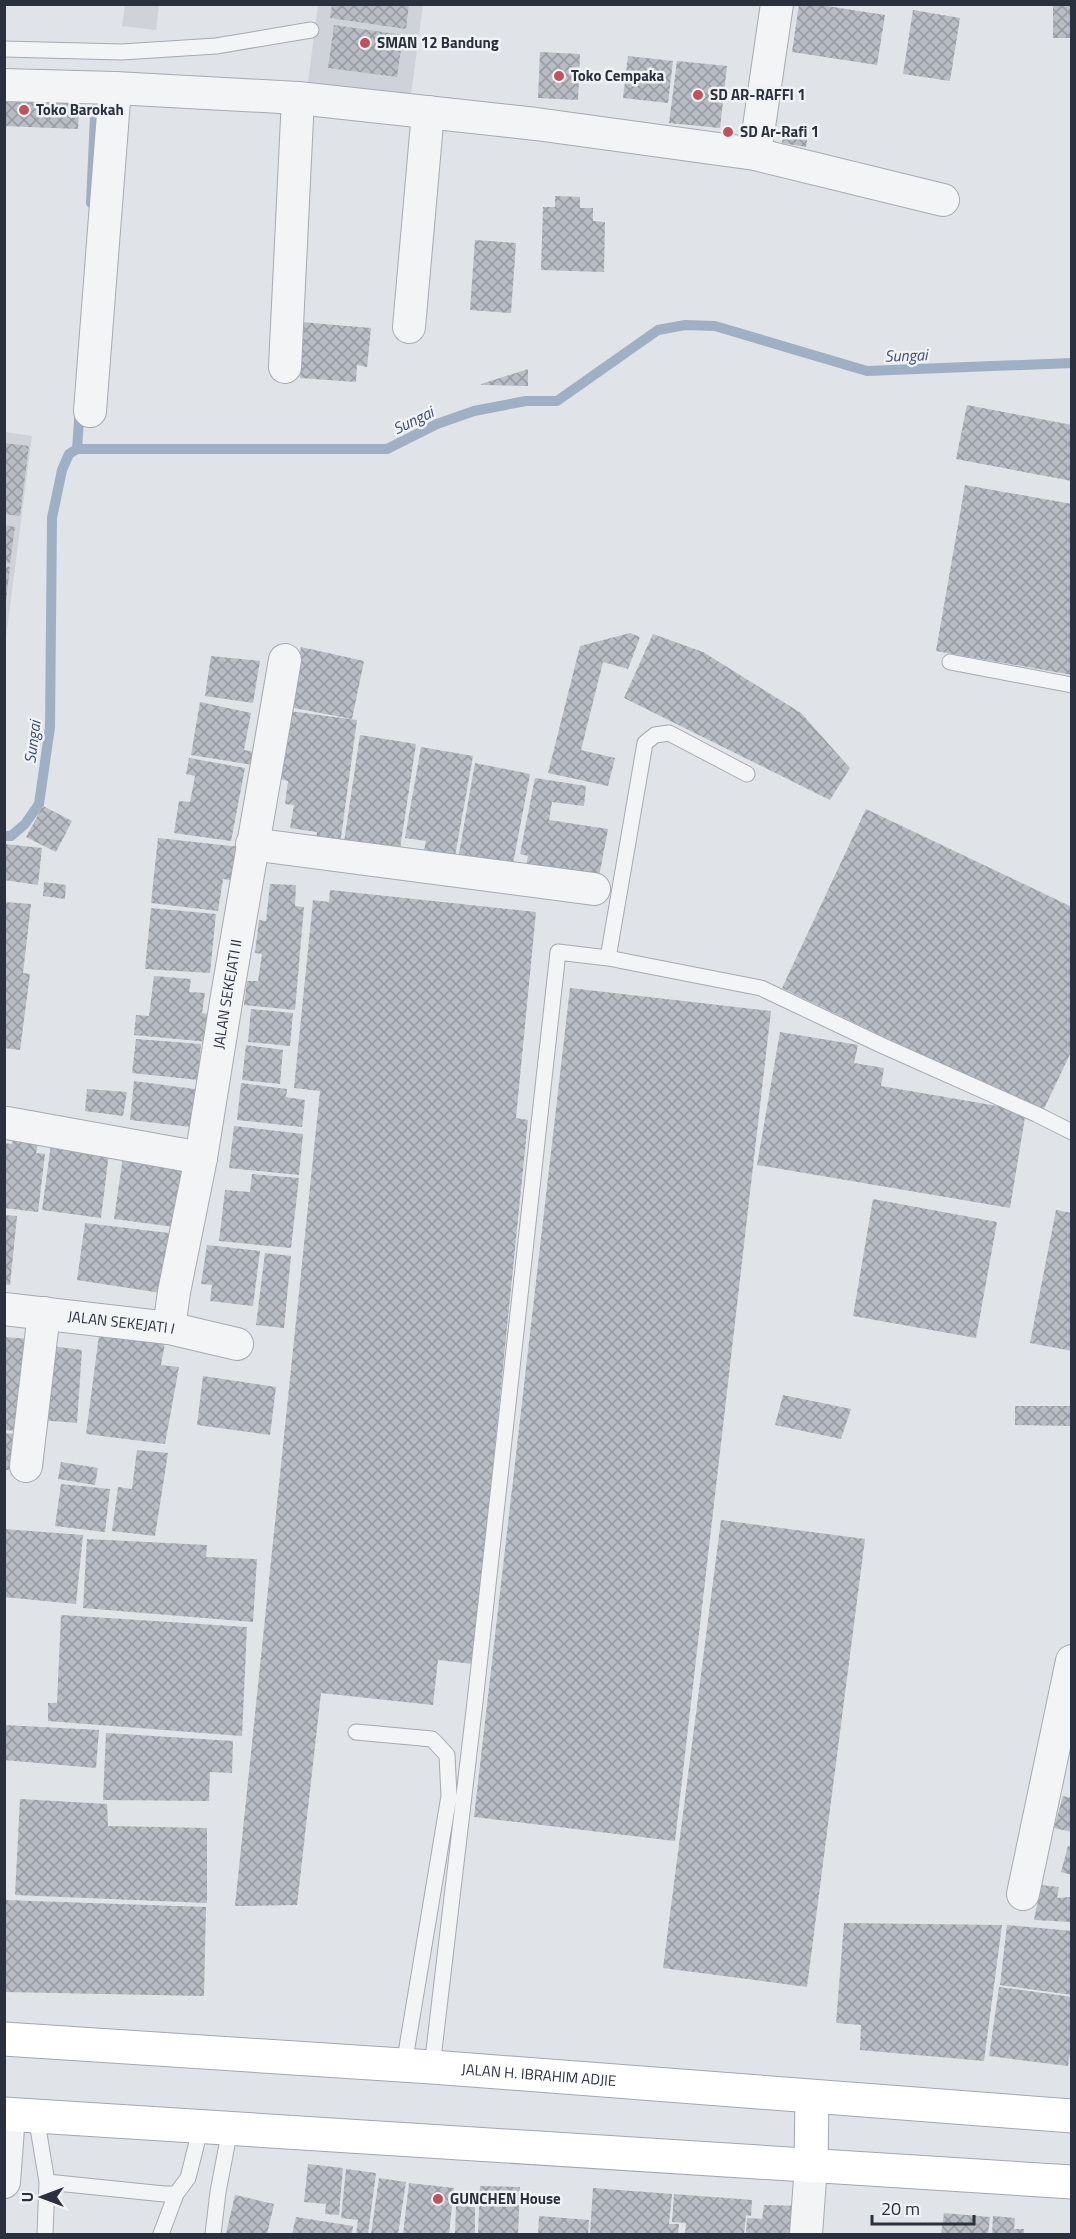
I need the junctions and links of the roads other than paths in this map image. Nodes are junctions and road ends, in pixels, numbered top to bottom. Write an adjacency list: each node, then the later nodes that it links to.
1 (777, 4): 8 (street)
2 (311, 30): 3 (lane)
3 (4, 49)
4 (4, 85): 5 (street)
5 (115, 88): 6 (street); 12 (street)
6 (298, 98): 7 (street); 11 (street)
7 (428, 112): 8 (street); 10 (street)
8 (755, 154): 9 (street)
9 (943, 200)
10 (409, 327)
11 (285, 367)
12 (90, 411)
13 (285, 660): 17 (street, JALAN SEKEJATI II)
14 (950, 662): 15 (lane)
15 (1071, 685)
16 (747, 774): 19 (lane)
17 (252, 844): 18 (street); 22 (street, JALAN SEKEJATI II)
18 (594, 889)
19 (608, 958): 21 (lane); 32 (lane)
20 (7, 1123): 22 (street)
21 (1071, 1132)
22 (201, 1158): 25 (street, JALAN SEKEJATI II)
23 (4, 1309): 24 (street, JALAN SEKEJATI I)
24 (44, 1313): 25 (street, JALAN SEKEJATI I); 27 (street)
25 (169, 1328): 26 (street, JALAN SEKEJATI I)
26 (237, 1344)
27 (26, 1466)
28 (1071, 1661): 30 (street)
29 (356, 1732): 32 (lane)
30 (1023, 1894)
31 (4, 2039): 32 (main road, JALAN H. IBRAHIM ADJIE)
32 (418, 2066): 33 (main road, JALAN H. IBRAHIM ADJIE)
33 (812, 2097): 35 (main road, JALAN H. IBRAHIM ADJIE); 37 (main road)
34 (17, 2115): 36 (main road); 38 (street); 39 (lane)
35 (1071, 2116)
36 (215, 2127): 37 (main road); 41 (lane); 44 (lane)
37 (811, 2166): 40 (main road); 45 (street)
38 (4, 2182)
39 (47, 2182): 41 (lane); 42 (lane)
40 (1071, 2182)
41 (176, 2194): 43 (lane)
42 (45, 2235)
43 (161, 2235)
44 (213, 2235)
45 (806, 2235)

